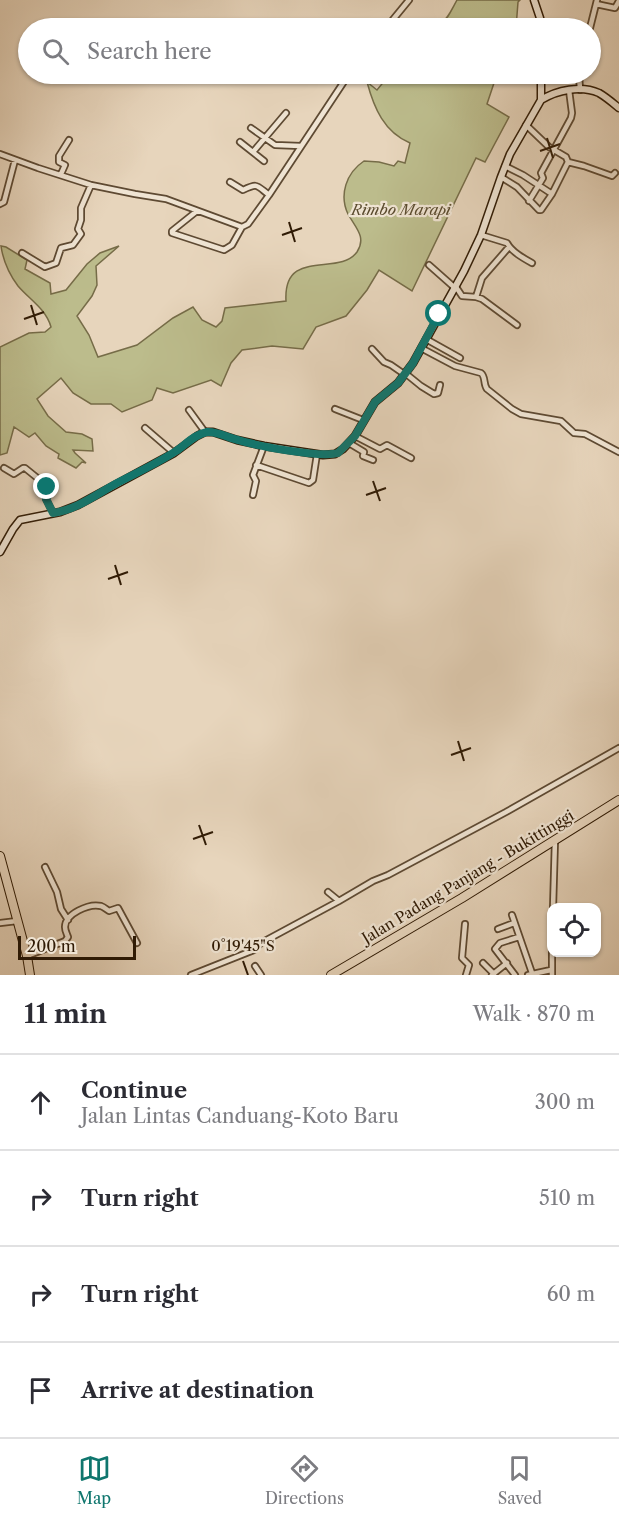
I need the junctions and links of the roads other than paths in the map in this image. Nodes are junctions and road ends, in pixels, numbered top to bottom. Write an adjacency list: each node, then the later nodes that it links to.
1 (409, 0): 5 (street)
2 (534, 0): 6 (main road)
3 (619, 1): 4 (street)
4 (596, 2): 7 (street)
5 (394, 18)
6 (540, 18)
7 (592, 18)
8 (342, 84): 23 (street)
9 (542, 84): 11 (main road)
10 (580, 84): 13 (street)
11 (542, 88): 14 (main road); 15 (main road)
12 (569, 90): 13 (main road); 14 (main road); 24 (street)
13 (580, 90): 16 (main road)
14 (554, 92): 15 (main road)
15 (542, 100): 18 (main road)
16 (619, 108)
17 (286, 113): 20 (street)
18 (525, 125): 24 (street); 30 (main road)
19 (251, 128): 20 (street)
20 (264, 138): 23 (street); 25 (street)
21 (69, 140): 32 (street)
22 (240, 142): 25 (street)
23 (301, 147): 40 (street)
24 (554, 150): 29 (street); 37 (street)
25 (253, 152): 28 (street)
26 (0, 154): 27 (street)
27 (15, 160): 32 (street); 42 (street)
28 (264, 161)
29 (568, 162): 31 (street); 39 (street)
30 (505, 166): 33 (street); 34 (main road)
31 (615, 173)
32 (61, 174): 36 (street)
33 (523, 175): 37 (street); 38 (street)
34 (501, 177): 38 (street); 45 (main road)
35 (230, 182): 40 (street)
36 (91, 184): 43 (street); 47 (street)
37 (538, 185): 39 (street); 41 (street)
38 (517, 186): 41 (street)
39 (552, 194): 41 (street)
40 (269, 195): 44 (street)
41 (529, 201)
42 (0, 204)
43 (197, 211): 44 (street); 44 (street)
44 (242, 227)
45 (481, 235): 46 (street); 50 (main road)
46 (509, 247): 48 (street); 51 (street)
47 (22, 253)
48 (532, 263)
49 (429, 265): 50 (street)
50 (455, 287): 51 (street); 53 (main road)
51 (476, 297): 52 (street)
52 (517, 325)
53 (425, 339): 54 (main road); 56 (street)
54 (420, 348): 57 (main road); 67 (street)
55 (372, 349): 57 (street)
56 (460, 358)
57 (404, 373): 58 (street); 61 (main road)
58 (440, 385)
59 (335, 409): 61 (street)
60 (189, 410): 63 (street)
61 (363, 420): 64 (main road)
62 (145, 428): 68 (street)
63 (205, 432): 66 (main road); 68 (main road)
64 (355, 436): 65 (main road); 70 (street)
65 (349, 443): 69 (main road); 71 (street)
66 (264, 446): 69 (main road); 72 (street)
67 (619, 452)
68 (174, 453): 75 (main road)
69 (320, 454): 72 (street)
70 (411, 458)
71 (373, 460)
72 (256, 465): 74 (street)
73 (4, 468): 75 (street)
74 (253, 495)
75 (53, 513): 76 (main road)
76 (0, 552)
77 (619, 748): 83 (street)
78 (619, 801): 79 (highway, Jalan Padang Panjang - Bukittinggi)
79 (555, 840): 84 (street); 105 (highway, Jalan Padang Panjang - Bukittinggi)
80 (0, 856): 87 (highway)
81 (45, 867): 86 (street)
82 (328, 892): 83 (street)
83 (339, 901): 103 (street)
84 (553, 903)
85 (512, 915): 89 (street)
86 (68, 920): 93 (street); 94 (street)
87 (17, 921): 88 (street); 94 (highway)
88 (0, 923)
89 (514, 923): 91 (street); 92 (street)
90 (465, 924): 106 (street)
91 (498, 929)
92 (519, 936): 97 (street); 101 (street)
93 (137, 943)
94 (27, 956): 102 (highway)
95 (552, 957): 99 (street)
96 (483, 963): 100 (street)
97 (507, 963): 100 (street); 107 (street)
98 (255, 966): 104 (street)
99 (551, 972): 101 (street)
100 (493, 974)
101 (530, 974)
102 (30, 975)
103 (191, 975)
104 (261, 975)
105 (331, 975)
106 (466, 975)
107 (515, 975)

